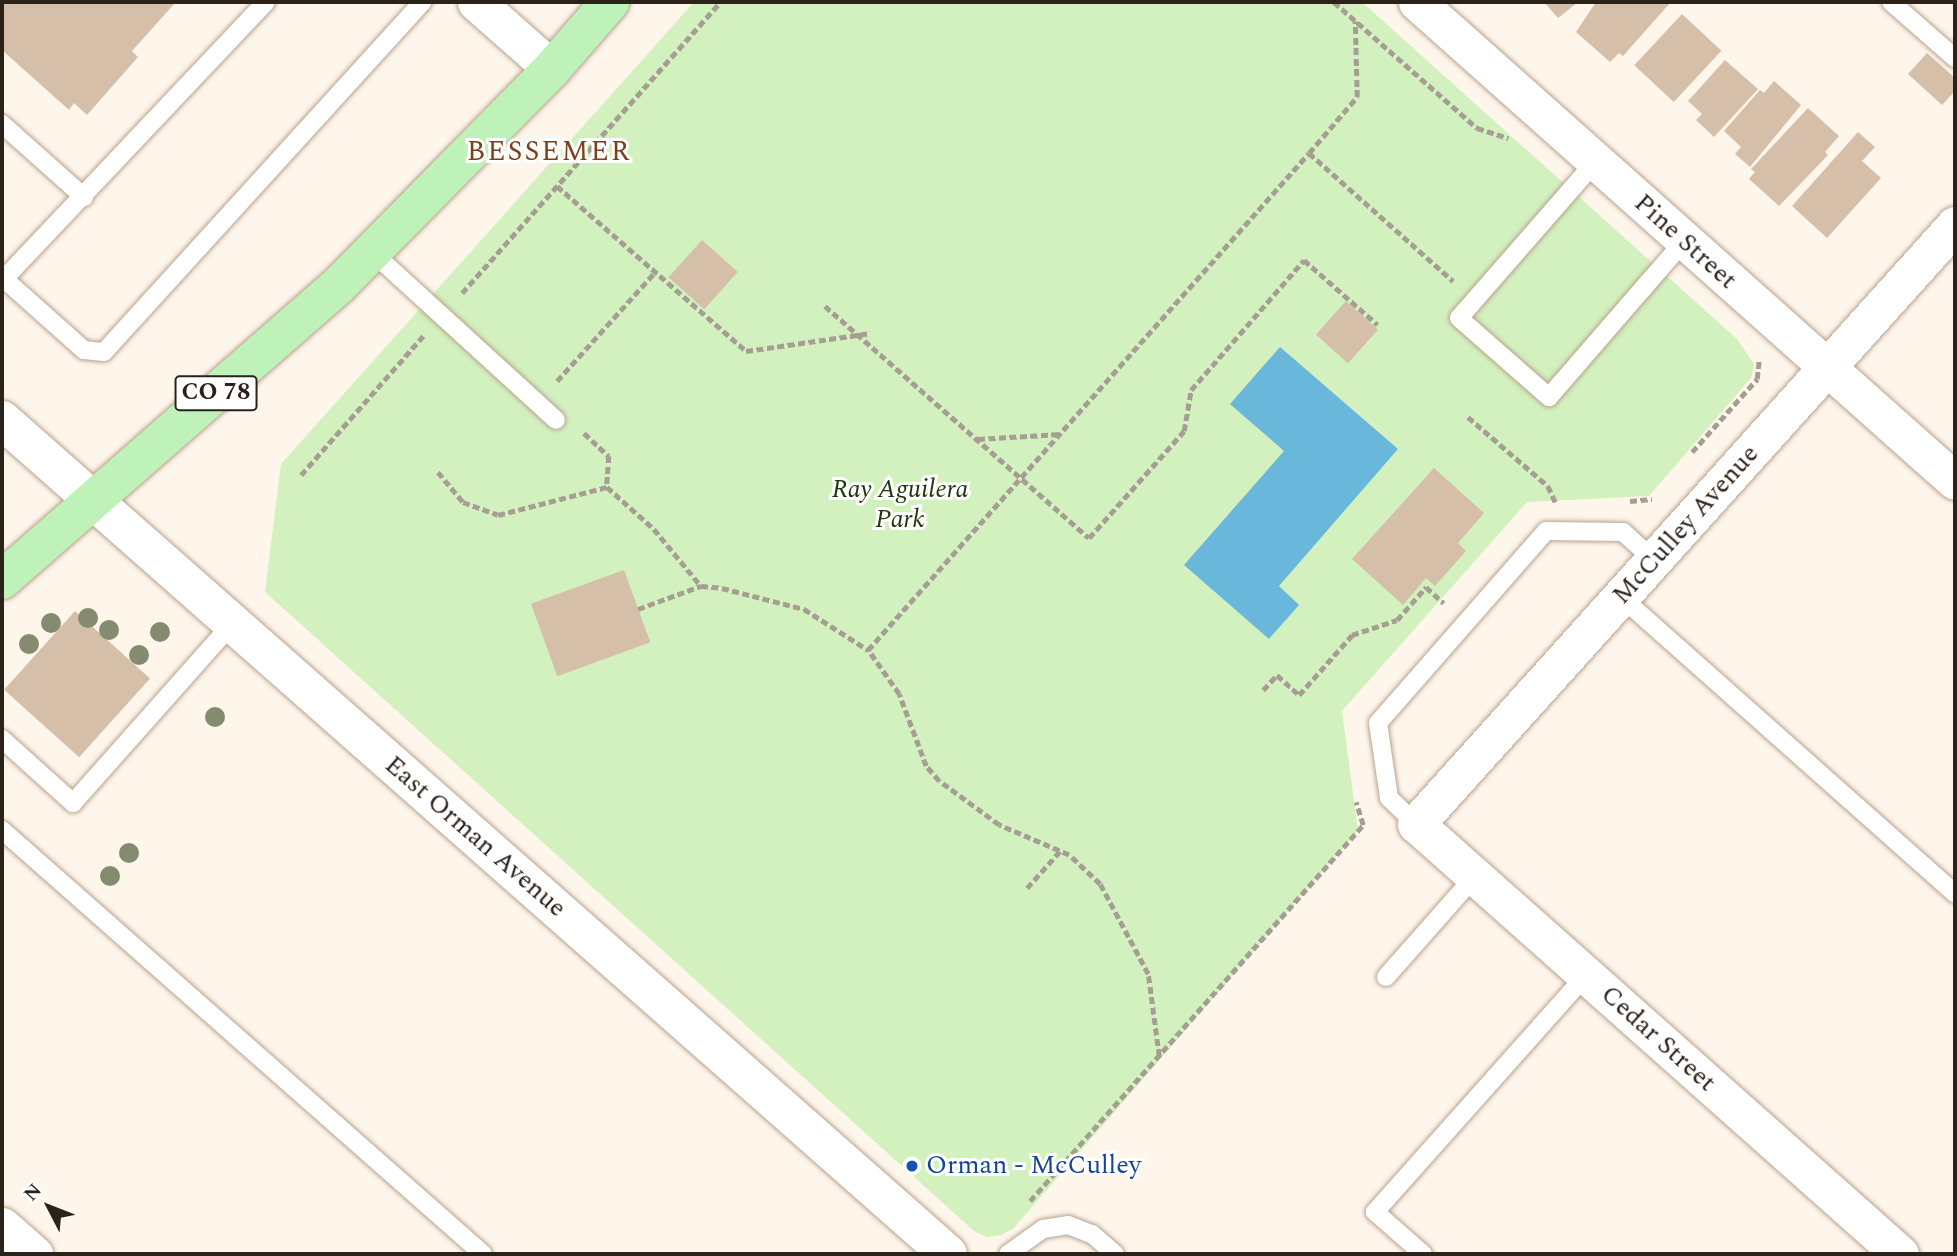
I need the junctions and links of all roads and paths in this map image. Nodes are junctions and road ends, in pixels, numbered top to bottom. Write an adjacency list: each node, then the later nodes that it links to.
1 (266, 2): 17 (lane)
2 (422, 2): 22 (lane)
3 (477, 2): 11 (street)
4 (610, 2): 11 (main road, CO 78)
5 (720, 2): 16 (path)
6 (1334, 2): 9 (path)
7 (1417, 2): 15 (street, Pine Street)
8 (1891, 2): 10 (lane)
9 (1355, 20): 13 (path); 14 (path)
10 (1955, 58)
11 (552, 69): 20 (main road, CO 78)
12 (2, 124): 17 (lane)
13 (1513, 140)
14 (1310, 153): 23 (path); 35 (path)
15 (1596, 162): 19 (street, Pine Street); 23 (lane)
16 (556, 186): 21 (path); 25 (path)
17 (84, 197): 22 (lane)
18 (1955, 225): 29 (street, McCulley Avenue)
19 (1684, 241): 23 (lane); 29 (street, Pine Street)
20 (372, 252): 25 (lane); 42 (main road, CO 78)
21 (655, 272): 28 (path); 30 (path)
22 (2, 279)
23 (1475, 300)
24 (825, 306): 28 (path)
25 (442, 315): 30 (lane); 38 (path)
26 (1378, 325): 39 (path)
27 (871, 333): 28 (path)
28 (858, 335): 36 (path)
29 (1826, 369): 40 (street, Pine Street); 44 (street, McCulley Avenue)
30 (538, 402): 32 (lane)
31 (1468, 417): 43 (path)
32 (556, 419)
33 (2, 420): 42 (street, East Orman Avenue)
34 (580, 429): 41 (path)
35 (1060, 434): 36 (path); 39 (path)
36 (977, 439): 39 (path)
37 (438, 472): 41 (path)
38 (301, 475)
39 (1021, 478): 51 (path)
40 (1955, 481)
41 (607, 487): 46 (path)
42 (93, 499): 45 (main road, CO 78); 50 (street, East Orman Avenue)
43 (1556, 506)
44 (1654, 560): 47 (street, McCulley Avenue); 54 (lane)
45 (2, 580)
46 (701, 586): 49 (path); 51 (path)
47 (1621, 597): 54 (street, McCulley Avenue); 59 (lane)
48 (1444, 603): 52 (path)
49 (638, 609)
50 (233, 623): 53 (lane); 66 (street, East Orman Avenue)
51 (867, 650): 56 (path)
52 (1263, 690)
53 (2, 739)
54 (1416, 824): 57 (street, Cedar Street)
55 (2, 831): 65 (lane)
56 (1060, 851): 58 (path); 62 (path)
57 (1475, 876): 60 (street, Cedar Street); 61 (lane)
58 (1027, 888)
59 (1955, 894)
60 (1586, 975): 69 (lane); 70 (street, Cedar Street)
61 (1386, 977)
62 (1159, 1056)
63 (2, 1226): 64 (street)
64 (34, 1254)
65 (483, 1254)
66 (948, 1254)
67 (1008, 1254): 68 (lane)
68 (1115, 1254)
69 (1423, 1254)
70 (1900, 1254)

